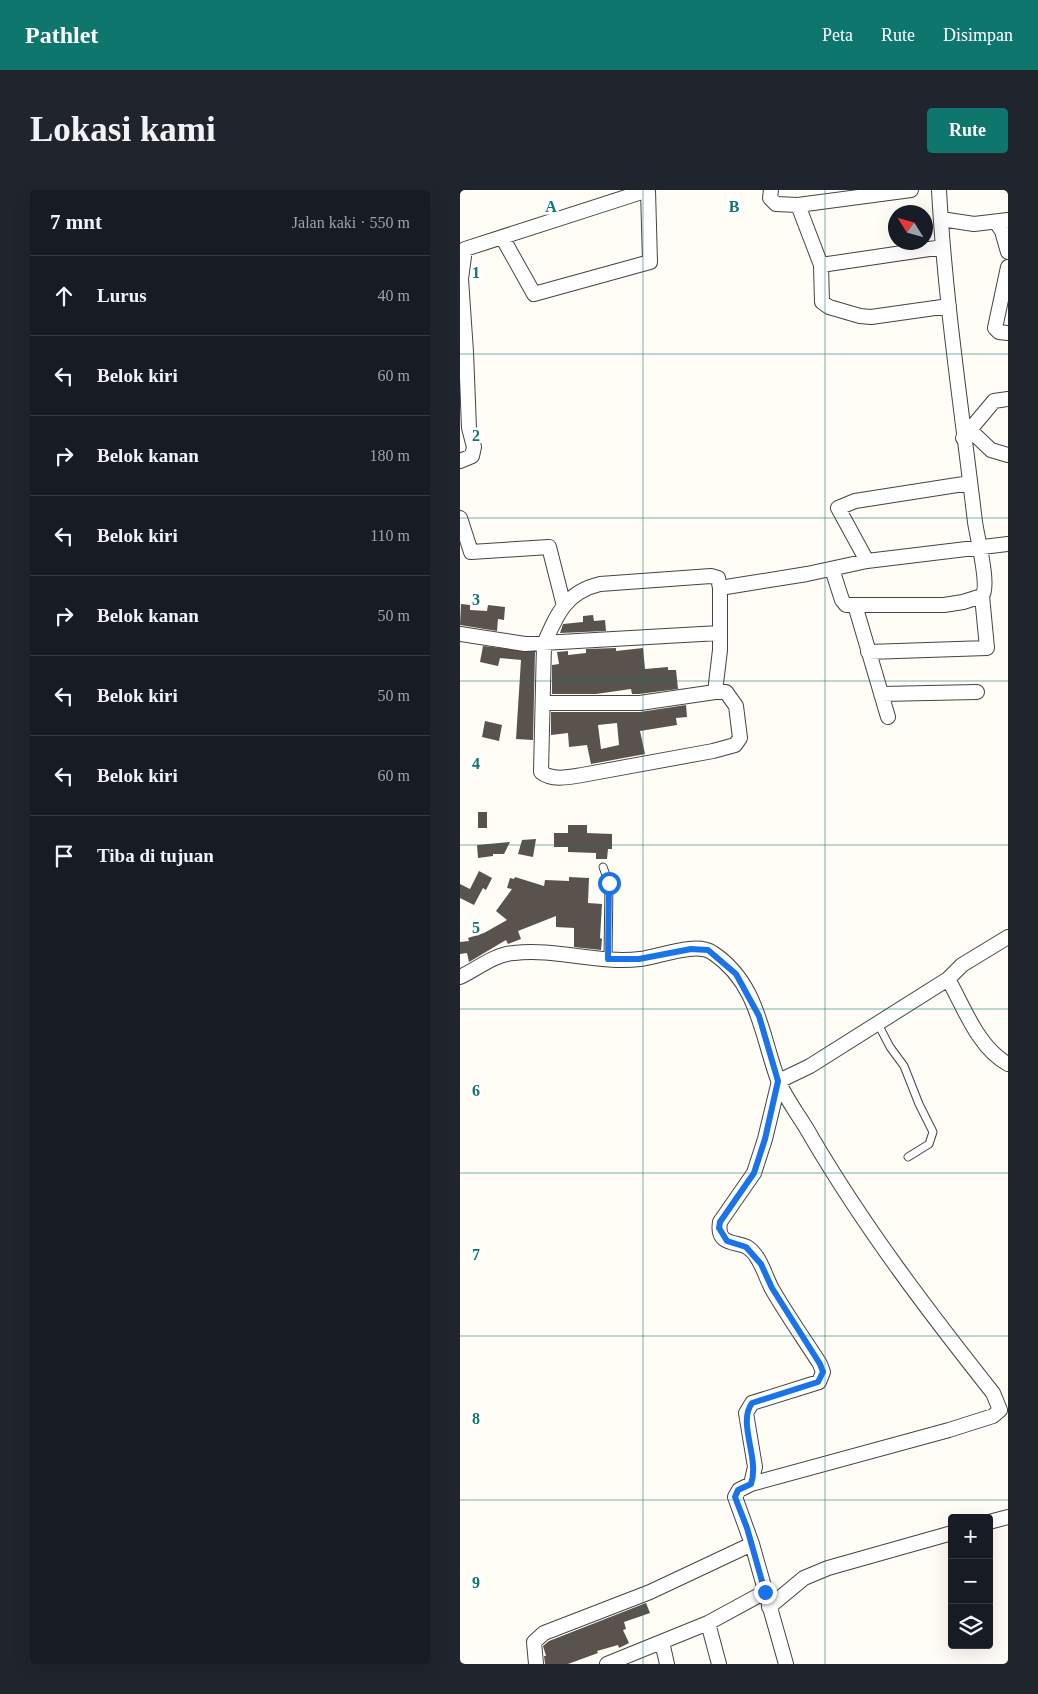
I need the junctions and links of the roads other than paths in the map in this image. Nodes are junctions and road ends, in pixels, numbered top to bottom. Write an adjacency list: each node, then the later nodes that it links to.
1 (771, 190): 4 (street)
2 (911, 190): 4 (street)
3 (939, 190): 5 (street)
4 (798, 205): 10 (street)
5 (941, 219): 6 (street); 8 (street)
6 (1002, 221): 9 (street)
7 (502, 237): 7 (street); 12 (street)
8 (943, 246): 10 (street); 13 (street)
9 (1008, 252)
10 (821, 265): 13 (street)
11 (1008, 267): 14 (street)
12 (460, 269): 18 (street)
13 (949, 306): 16 (street)
14 (1008, 333)
15 (1008, 399): 16 (street)
16 (967, 434): 17 (street); 19 (street)
17 (1008, 455)
18 (460, 461)
19 (970, 483): 22 (street); 23 (street)
20 (460, 518): 28 (street)
21 (1008, 544): 22 (street)
22 (978, 546): 23 (street); 26 (street)
23 (867, 561): 24 (street)
24 (832, 569): 25 (street); 27 (street)
25 (720, 588): 28 (street); 29 (street)
26 (982, 596): 27 (street); 32 (street)
27 (855, 605): 32 (street)
28 (564, 606): 31 (street)
29 (719, 633): 31 (street); 33 (street)
30 (460, 634): 31 (street)
31 (544, 644): 36 (street)
32 (868, 652): 35 (street)
33 (715, 692): 36 (street); 36 (street)
34 (978, 692): 35 (street)
35 (881, 694): 37 (street)
36 (543, 703)
37 (888, 717)
38 (603, 867): 40 (lane)
39 (1008, 937): 42 (street)
40 (608, 959): 41 (street); 45 (street)
41 (460, 977)
42 (948, 979): 43 (street); 44 (street)
43 (877, 1022): 45 (street); 46 (lane)
44 (1008, 1064)
45 (778, 1081): 47 (street); 47 (street)
46 (908, 1157)
47 (751, 1484): 51 (street)
48 (1008, 1517): 49 (street)
49 (993, 1521)
50 (948, 1534): 53 (street)
51 (752, 1544): 52 (street); 57 (street)
52 (765, 1592): 53 (street); 54 (street)
53 (769, 1607): 60 (street)
54 (708, 1623): 55 (street); 59 (street)
55 (662, 1642): 56 (street); 58 (street)
56 (611, 1663)
57 (536, 1664)
58 (667, 1664)
59 (719, 1664)
60 (786, 1664)

